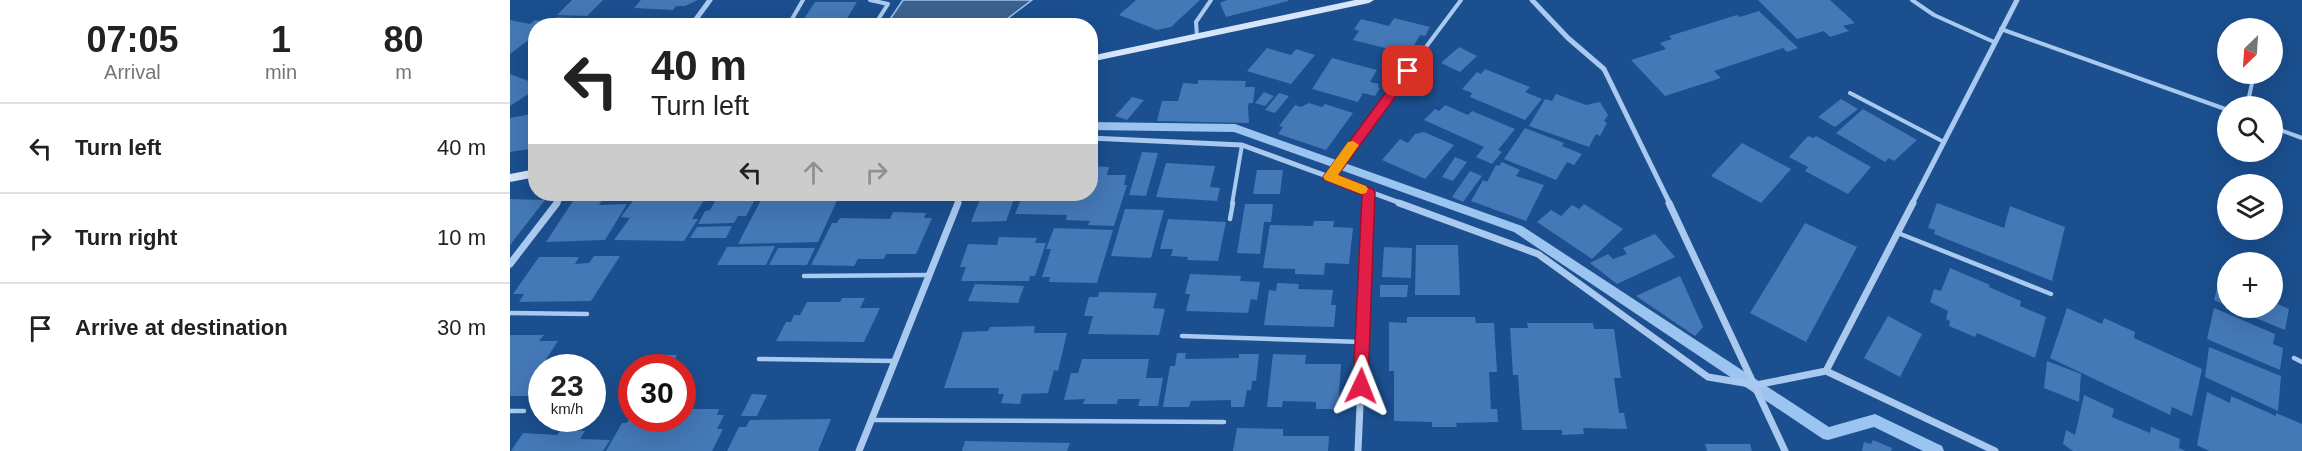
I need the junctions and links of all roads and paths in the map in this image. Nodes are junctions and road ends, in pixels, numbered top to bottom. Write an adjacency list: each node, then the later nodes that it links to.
1 (710, 0): 10 (street)
2 (803, 0): 11 (lane)
3 (870, 0): 12 (lane)
4 (1211, 0): 14 (lane)
5 (1369, 0): 14 (street)
6 (1461, 0): 25 (lane)
7 (1532, 0): 45 (street)
8 (1912, 0): 15 (lane)
9 (2017, 0): 13 (street)
10 (697, 18)
11 (793, 18)
12 (879, 18)
13 (2001, 28): 15 (street); 18 (lane)
14 (1197, 36): 16 (street)
15 (1994, 42): 22 (street)
16 (1098, 57)
17 (1850, 93): 22 (lane)
18 (2217, 106)
19 (2283, 131): 21 (lane)
20 (1098, 138): 23 (street)
21 (2302, 138)
22 (1944, 142): 31 (street)
23 (1242, 145): 25 (street); 30 (lane)
24 (528, 175): 26 (street)
25 (1329, 177): 27 (street)
26 (510, 178)
27 (1369, 192): 39 (street); 45 (street)
28 (559, 201): 32 (street)
29 (958, 201): 33 (street)
30 (1230, 219)
31 (1898, 233): 35 (lane); 44 (street)
32 (510, 264)
33 (928, 275): 34 (lane); 42 (street)
34 (804, 276)
35 (2052, 294)
36 (510, 313): 37 (lane)
37 (587, 314)
38 (1182, 336): 39 (lane)
39 (1362, 342): 51 (street)
40 (2294, 358): 43 (lane)
41 (759, 359): 42 (lane)
42 (894, 361): 48 (street)
43 (2302, 362)
44 (1826, 371): 45 (street); 53 (street)
45 (1756, 385): 52 (street)
46 (510, 411): 47 (lane)
47 (524, 411)
48 (871, 420): 49 (lane); 50 (street)
49 (1224, 422)
50 (859, 451)
51 (1358, 451)
52 (1785, 451)
53 (1995, 451)

